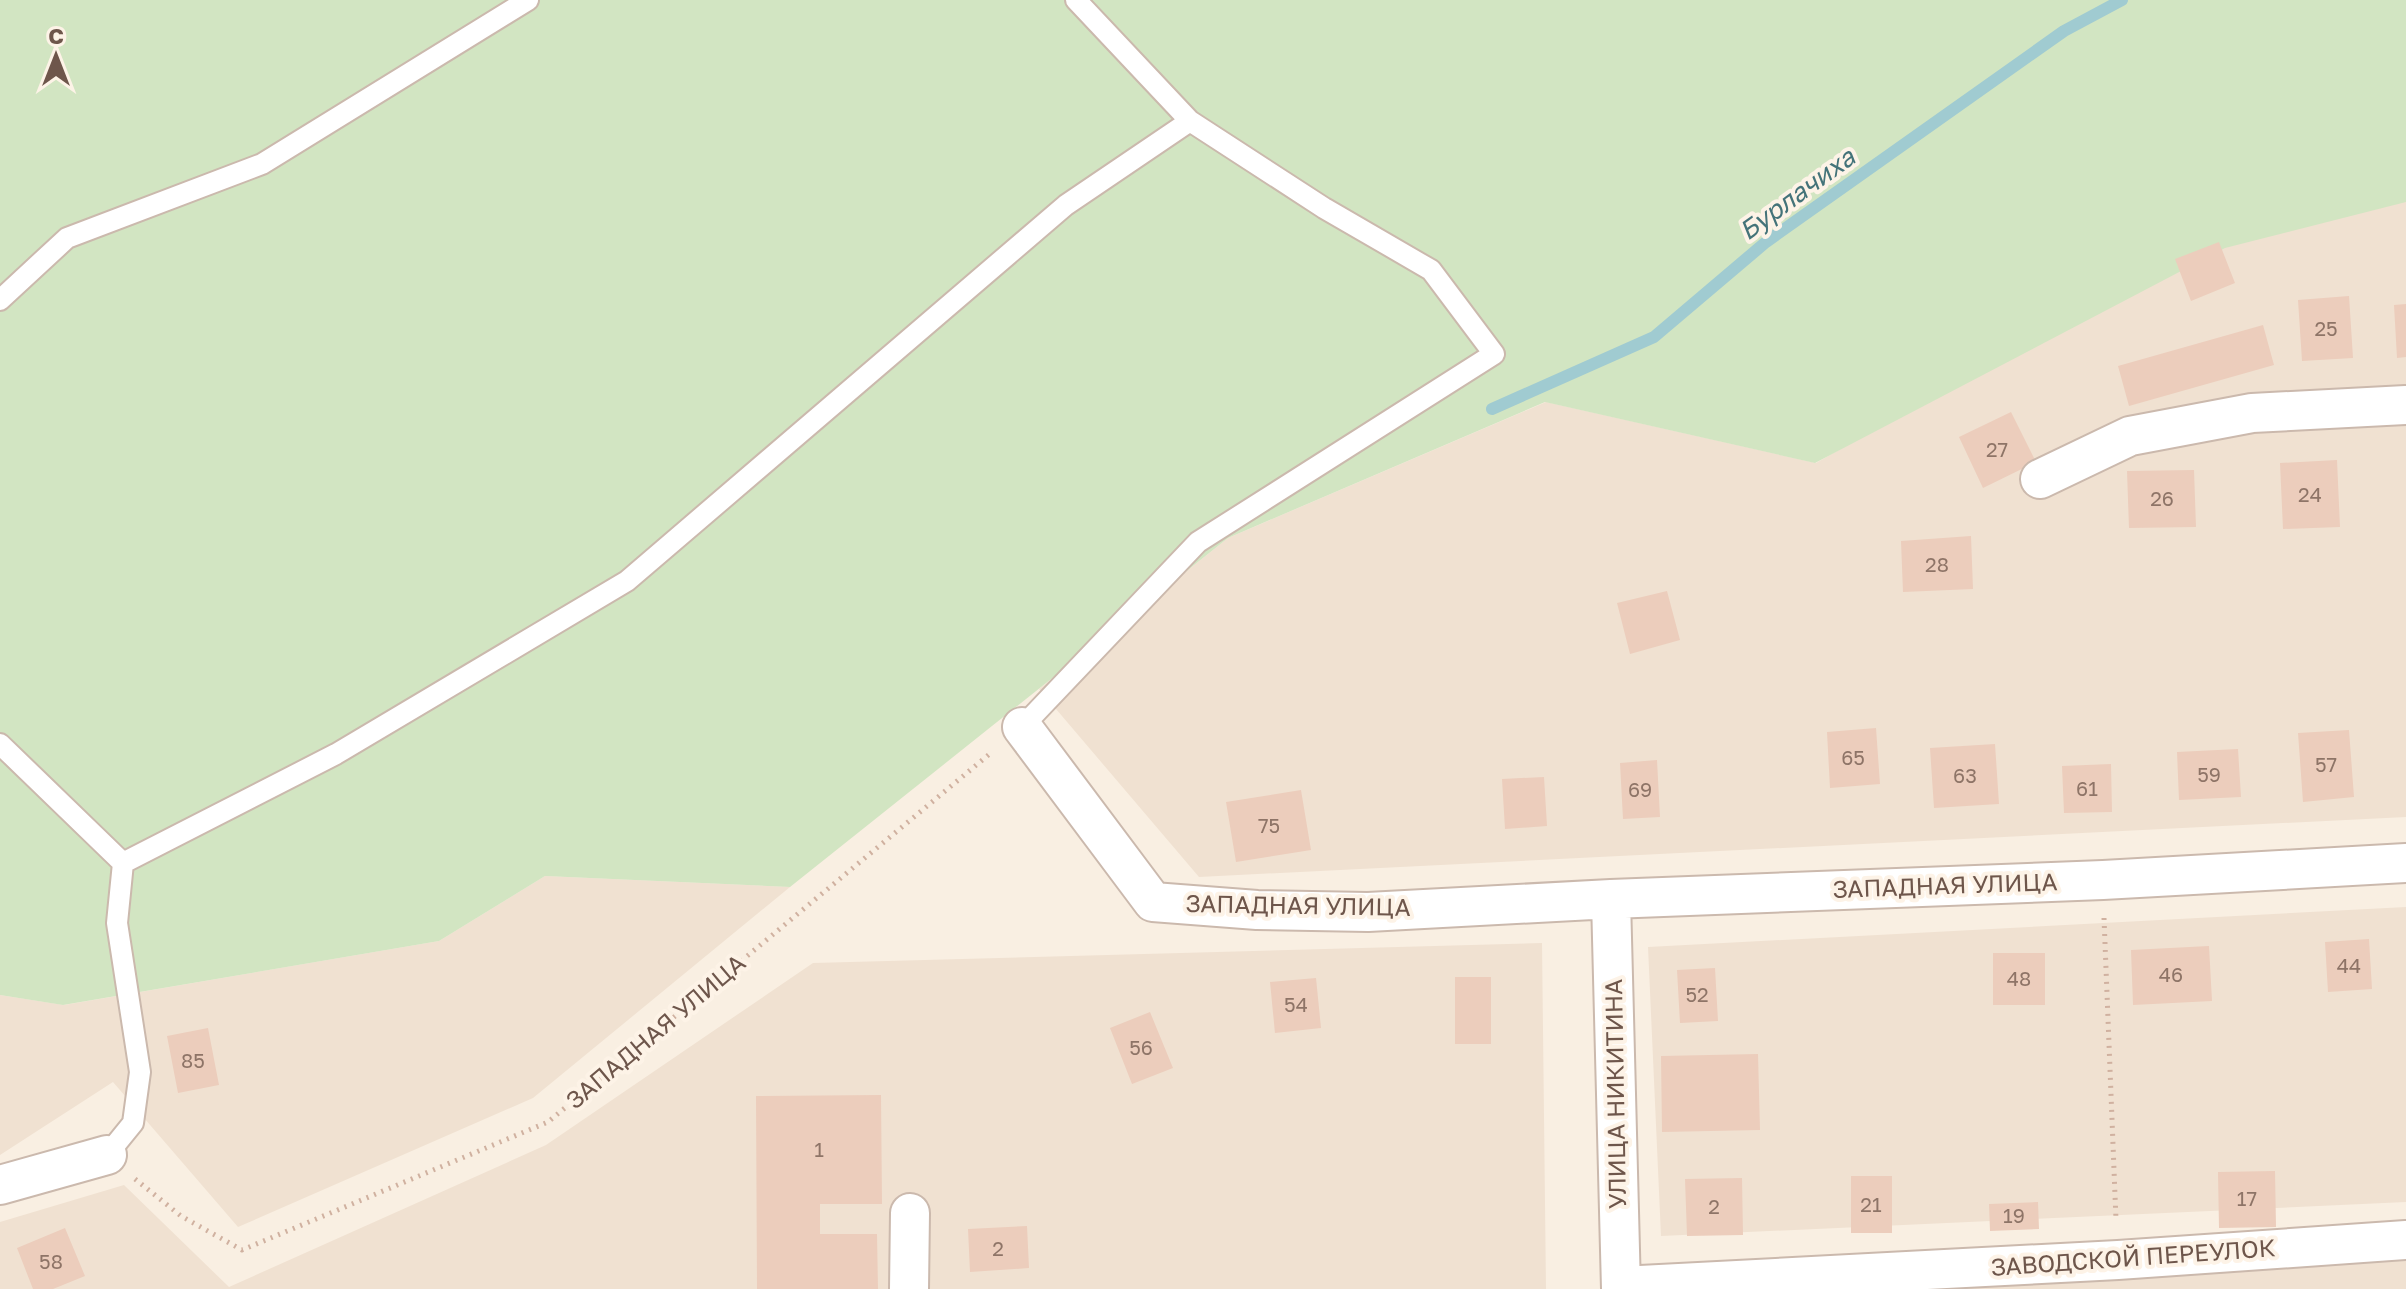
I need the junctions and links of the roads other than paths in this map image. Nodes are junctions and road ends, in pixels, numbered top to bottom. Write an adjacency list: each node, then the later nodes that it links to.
1 (528, 0): 4 (lane)
2 (1076, 0): 3 (lane)
3 (1190, 121): 7 (lane); 9 (lane)
4 (0, 300)
5 (2406, 405): 6 (street)
6 (2040, 479)
7 (1022, 727): 11 (street, ЗАПАДНАЯ УЛИЦА)
8 (0, 744): 9 (lane)
9 (123, 863): 12 (lane)
10 (2406, 863): 11 (street, ЗАПАДНАЯ УЛИЦА)
11 (1611, 899): 16 (street, УЛИЦА НИКИТИНА)
12 (107, 1155): 13 (street)
13 (0, 1185)
14 (910, 1213): 17 (street)
15 (2406, 1240): 16 (street, ЗАВОДСКОЙ ПЕРЕУЛОК)
16 (1621, 1288)
17 (909, 1289)

